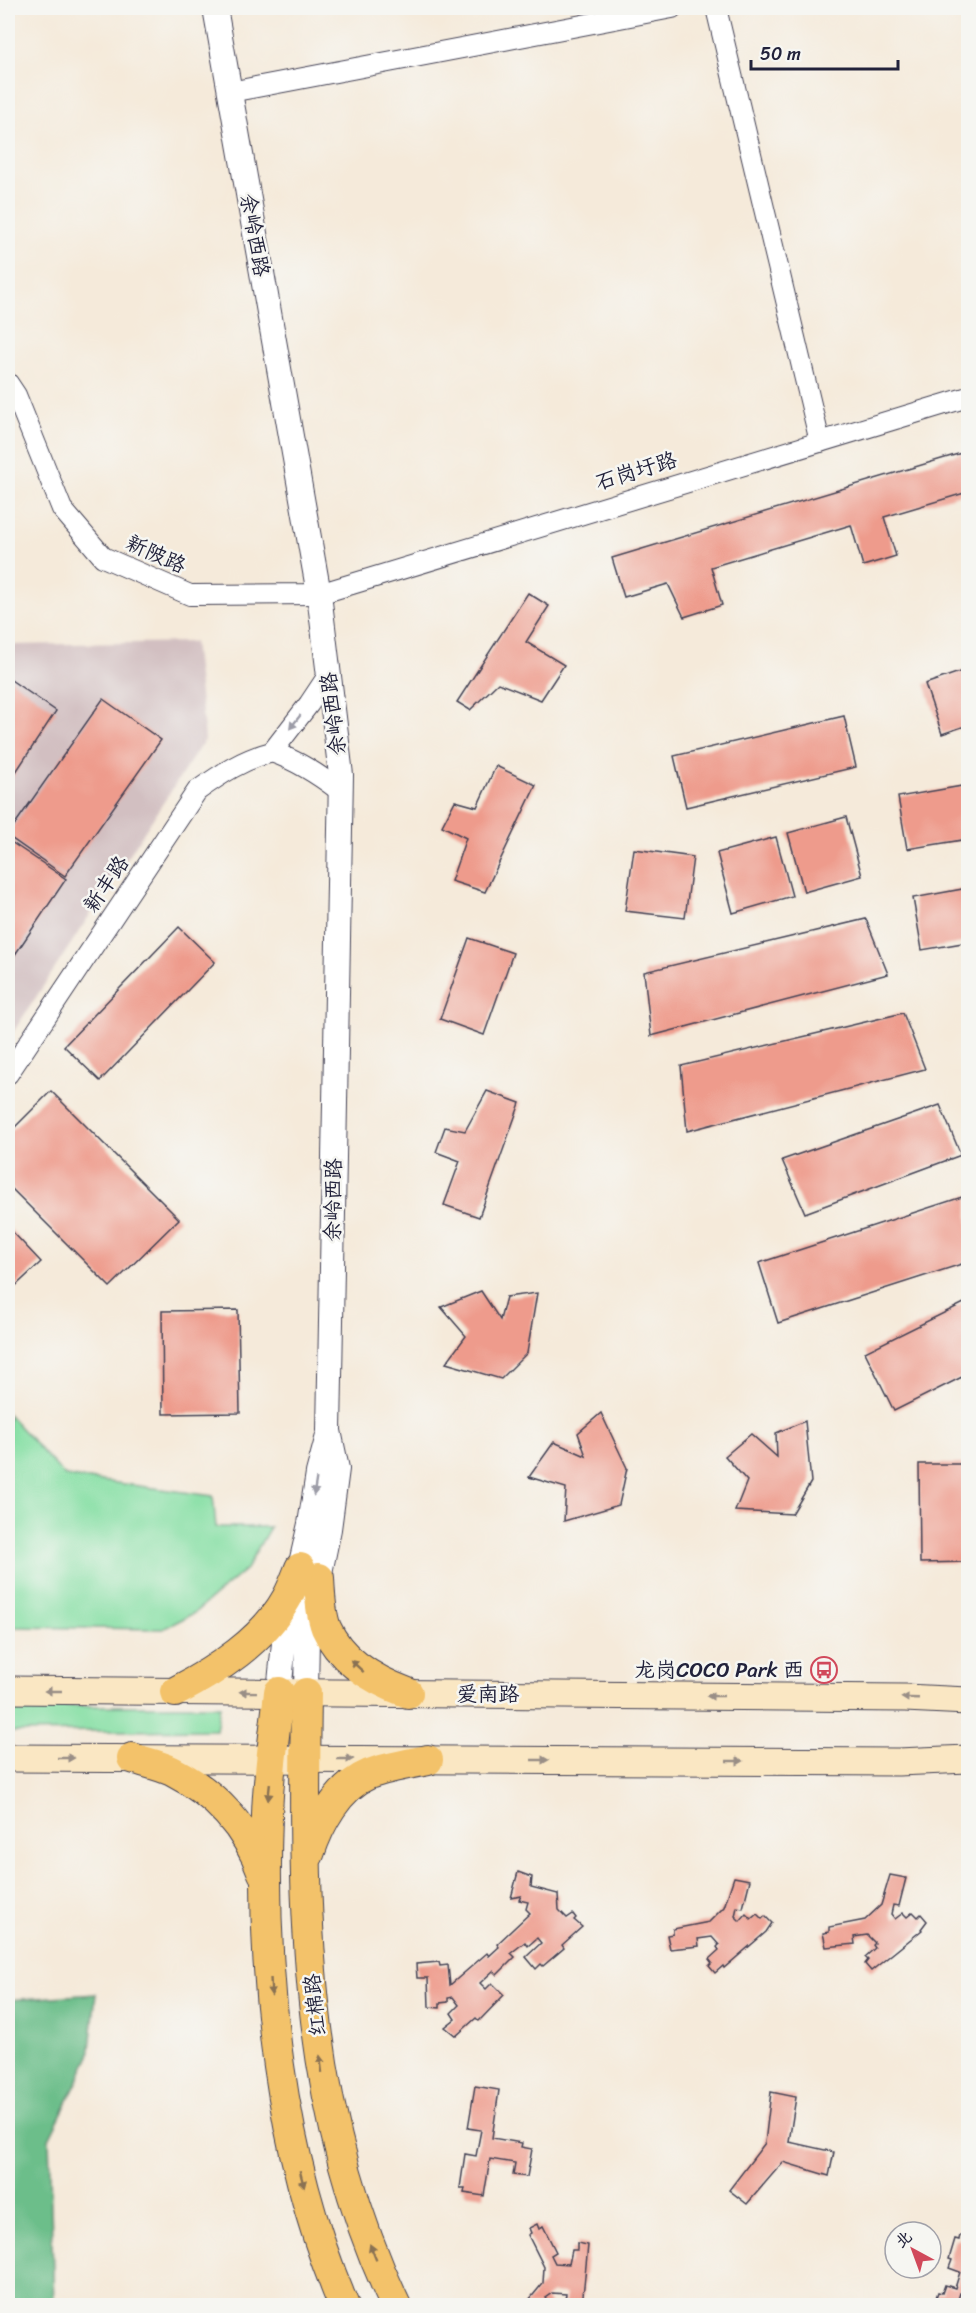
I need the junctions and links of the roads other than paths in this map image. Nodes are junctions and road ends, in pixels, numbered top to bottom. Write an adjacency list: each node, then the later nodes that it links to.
1 (215, 8): 4 (street, 余岭西路)
2 (672, 8): 4 (street)
3 (716, 8): 7 (street)
4 (230, 92): 8 (street, 余岭西路)
5 (8, 383): 8 (street, 新陂路)
6 (969, 397): 7 (street, 石岗圩路)
7 (820, 442): 8 (street, 石岗圩路)
8 (319, 594): 9 (street, 余岭西路)
9 (328, 674): 10 (street, one-way to 10); 11 (street, 余岭西路)
10 (272, 752): 11 (street); 12 (street, 新丰路)
11 (340, 791): 13 (street, 余岭西路)
12 (8, 1074)
13 (309, 1573): 15 (main road); 16 (street, 余岭西路); 17 (main road, one-way to 13)
14 (8, 1690): 15 (main road, 爱南路, one-way to 14)
15 (175, 1692): 16 (main road, 爱南路, one-way to 15)
16 (293, 1693): 17 (main road, 爱南路); 21 (main road, 红棉路); 22 (main road, 红棉路)
17 (408, 1693): 18 (main road, 爱南路, one-way to 17)
18 (969, 1701)
19 (8, 1758): 20 (main road, one-way to 20)
20 (132, 1758): 21 (main road); 26 (main road)
21 (272, 1759): 22 (main road); 26 (main road, 红棉路, one-way to 26)
22 (305, 1759): 24 (main road, one-way to 24); 25 (main road, 红棉路)
23 (969, 1759): 24 (main road, one-way to 23)
24 (428, 1760): 25 (main road)
25 (305, 1865): 28 (main road, 红棉路, one-way to 25)
26 (267, 1885): 27 (main road, 红棉路, one-way to 27)
27 (344, 2306)
28 (396, 2306)

